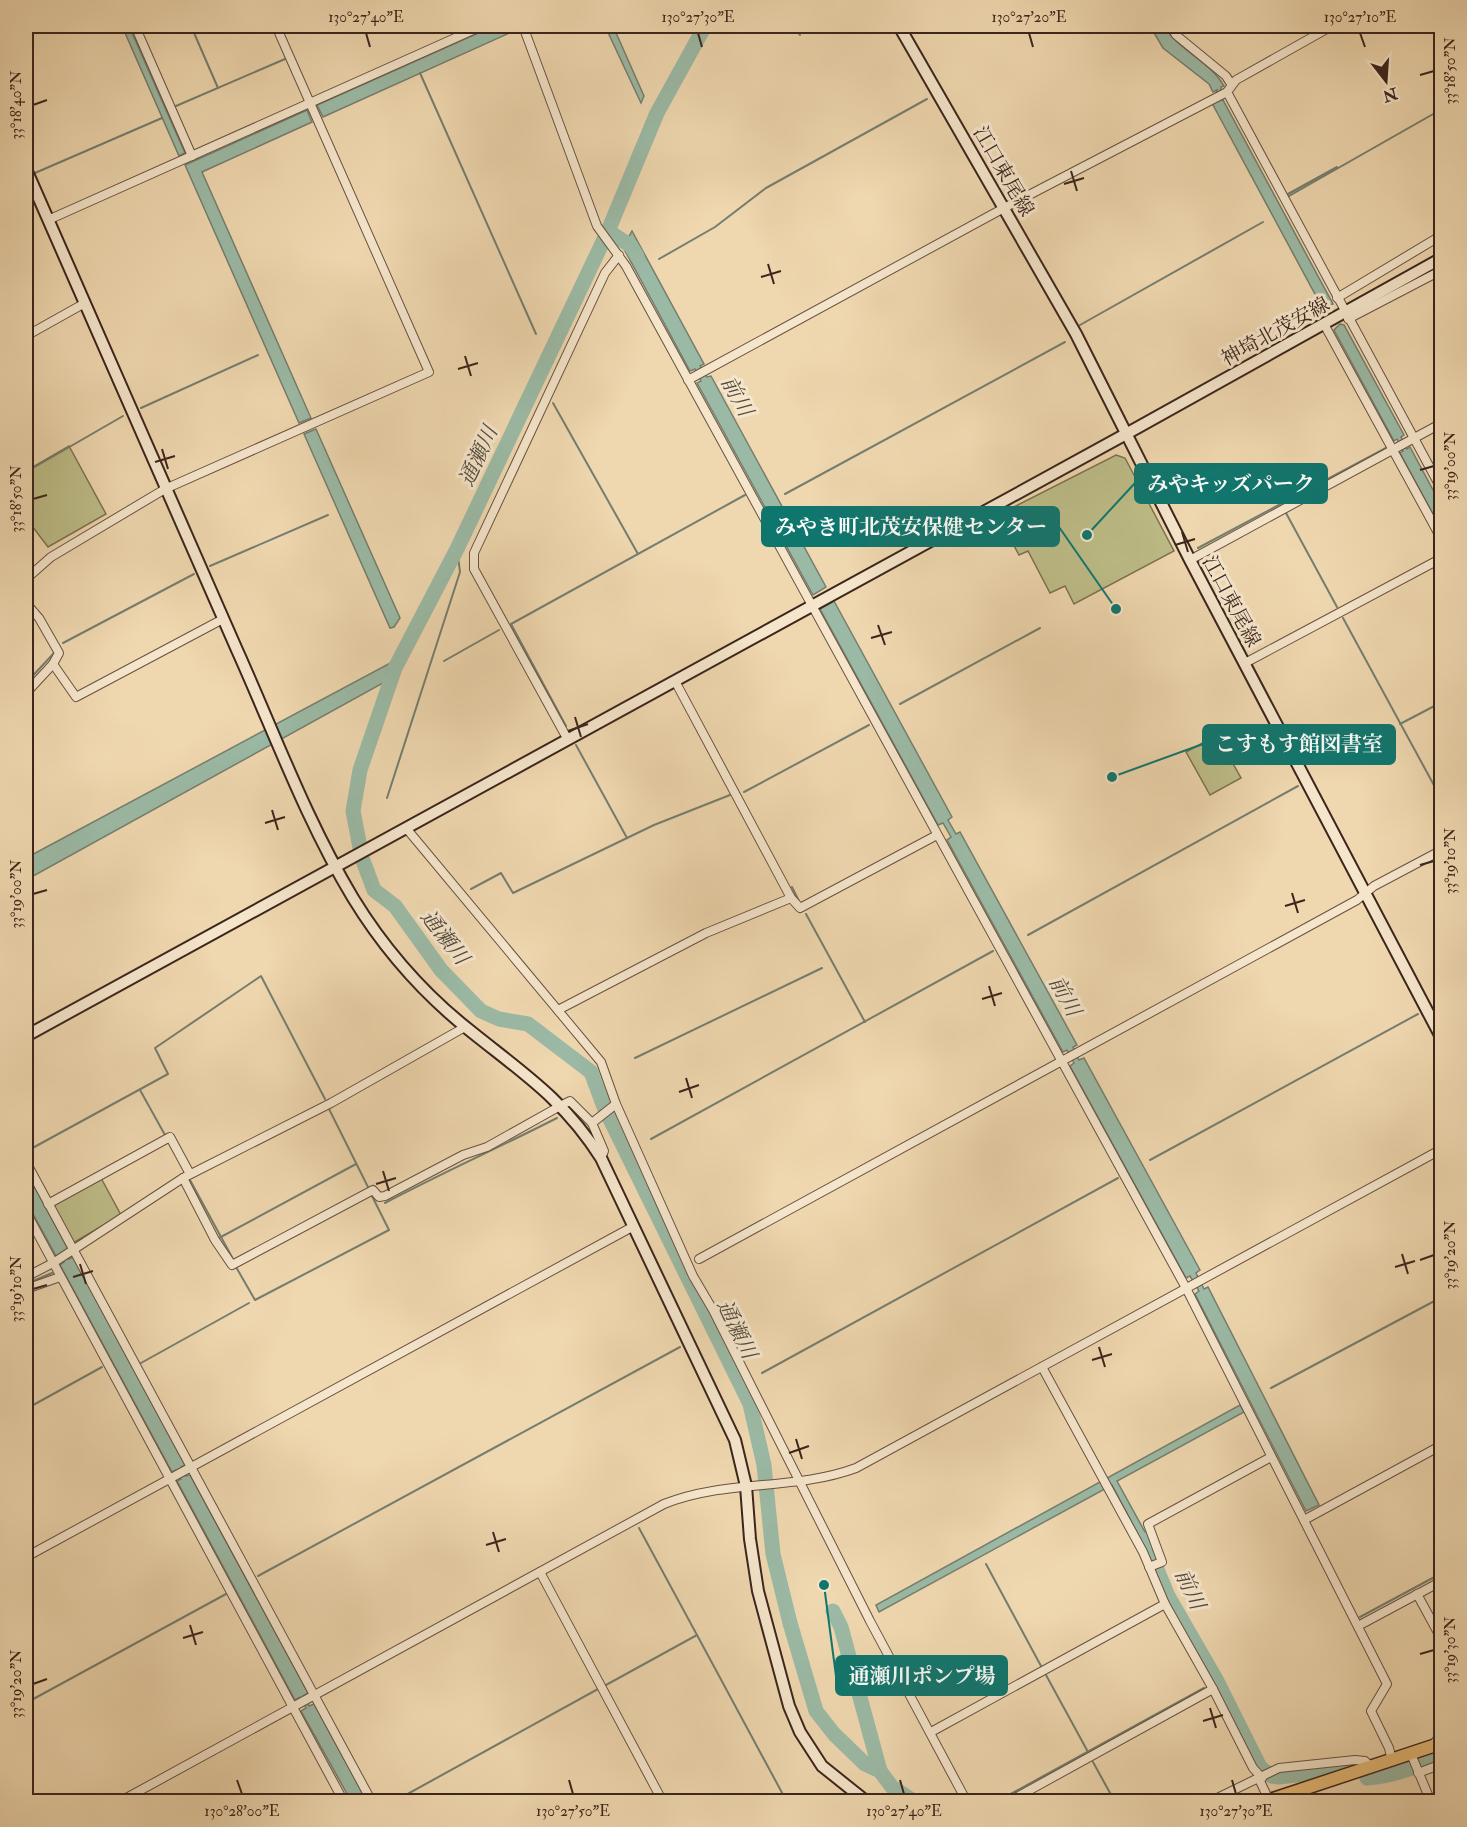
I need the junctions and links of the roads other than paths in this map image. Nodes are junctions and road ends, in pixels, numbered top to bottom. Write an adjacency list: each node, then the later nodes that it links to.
1 (135, 26): 10 (street)
2 (276, 26): 9 (street)
3 (482, 26): 9 (street)
4 (523, 26): 15 (street)
5 (899, 26): 12 (street, 江口東尾線)
6 (1171, 26): 8 (street)
7 (1332, 26): 8 (street)
8 (1223, 92): 12 (street); 18 (street)
9 (310, 104): 10 (street); 28 (street)
10 (192, 156): 13 (street)
11 (26, 169): 13 (street)
12 (1004, 208): 23 (street); 25 (street, 江口東尾線)
13 (48, 220): 19 (street)
14 (1442, 235): 18 (street)
15 (617, 253): 23 (street); 41 (street)
16 (1442, 258): 20 (street, 神埼北茂安線)
17 (1442, 270): 20 (street)
18 (1337, 298): 20 (street)
19 (85, 303): 22 (street); 28 (street)
20 (1347, 315): 21 (street, 神埼北茂安線); 26 (street)
21 (1324, 324): 25 (street, 神埼北茂安線); 27 (street)
22 (26, 336)
23 (692, 378): 35 (street)
24 (1442, 423): 26 (street)
25 (1126, 434): 32 (street, 江口東尾線); 35 (street, 神埼北茂安線)
26 (1413, 438): 27 (street); 29 (street)
27 (1399, 446): 30 (street); 32 (street)
28 (165, 489): 33 (street); 36 (street)
29 (1442, 490)
30 (1442, 540)
31 (1442, 558): 37 (street)
32 (1190, 560): 37 (street, 江口東尾線)
33 (26, 579)
34 (26, 603): 38 (street)
35 (811, 605): 39 (street, 神埼北茂安線); 43 (street)
36 (223, 619): 38 (street); 45 (street)
37 (1245, 663): 46 (street, 江口東尾線)
38 (53, 664): 40 (street)
39 (675, 681): 41 (street, 神埼北茂安線); 47 (street)
40 (26, 693)
41 (568, 740): 42 (street, 神埼北茂安線)
42 (406, 828): 45 (street, 神埼北茂安線); 48 (street)
43 (937, 835): 47 (street); 52 (street)
44 (1442, 850): 46 (street)
45 (336, 867): 49 (street); 50 (street, 神埼北茂安線)
46 (1366, 892): 51 (street, 江口東尾線); 52 (street)
47 (791, 898): 48 (street)
48 (558, 1010): 54 (street)
49 (465, 1027): 53 (street); 59 (street)
50 (26, 1036)
51 (1442, 1039)
52 (1062, 1062): 64 (street); 68 (street)
53 (562, 1105): 55 (street); 57 (street); 59 (street)
54 (615, 1106): 55 (street); 75 (street)
55 (593, 1122): 57 (street)
56 (1442, 1149): 68 (street)
57 (601, 1158): 62 (street)
58 (26, 1162): 60 (street)
59 (187, 1176): 60 (street); 63 (street)
60 (48, 1204): 63 (street)
61 (26, 1212): 65 (street)
62 (634, 1226): 73 (street); 76 (street)
63 (71, 1252): 65 (street); 73 (street)
64 (699, 1259)
65 (57, 1261): 66 (street); 67 (street)
66 (26, 1277)
67 (60, 1277): 69 (street); 74 (street)
68 (1190, 1286): 70 (street); 72 (street)
69 (26, 1289)
70 (1042, 1367): 75 (street); 79 (street)
71 (1442, 1445): 77 (street)
72 (1271, 1457): 77 (street); 79 (street)
73 (184, 1471): 74 (street); 87 (street)
74 (169, 1479): 78 (street); 88 (street)
75 (798, 1482): 76 (street); 89 (street)
76 (750, 1485): 80 (street); 103 (street)
77 (1304, 1520): 84 (street)
78 (26, 1557)
79 (1150, 1567): 83 (street)
80 (540, 1572): 87 (street); 102 (street)
81 (1442, 1581): 82 (street)
82 (1417, 1594): 84 (street); 85 (street)
83 (1165, 1604): 86 (street); 89 (street)
84 (1358, 1626): 93 (street)
85 (1442, 1640)
86 (1213, 1689): 97 (street); 105 (street)
87 (307, 1699): 88 (street); 101 (street)
88 (292, 1707): 99 (street); 100 (street)
89 (931, 1732): 104 (street)
90 (1442, 1732): 91 (street)
91 (1437, 1745): 92 (main road)
92 (1413, 1759): 93 (main road); 96 (street)
93 (1392, 1761): 95 (main road)
94 (1442, 1764): 96 (street)
95 (1372, 1767): 97 (street); 98 (main road)
96 (1418, 1773): 107 (street)
97 (1262, 1778): 98 (street); 106 (street)
98 (1268, 1801)
99 (119, 1802)
100 (344, 1802)
101 (372, 1802)
102 (663, 1802)
103 (867, 1802)
104 (967, 1802)
105 (1008, 1802)
106 (1209, 1802)
107 (1431, 1802)

